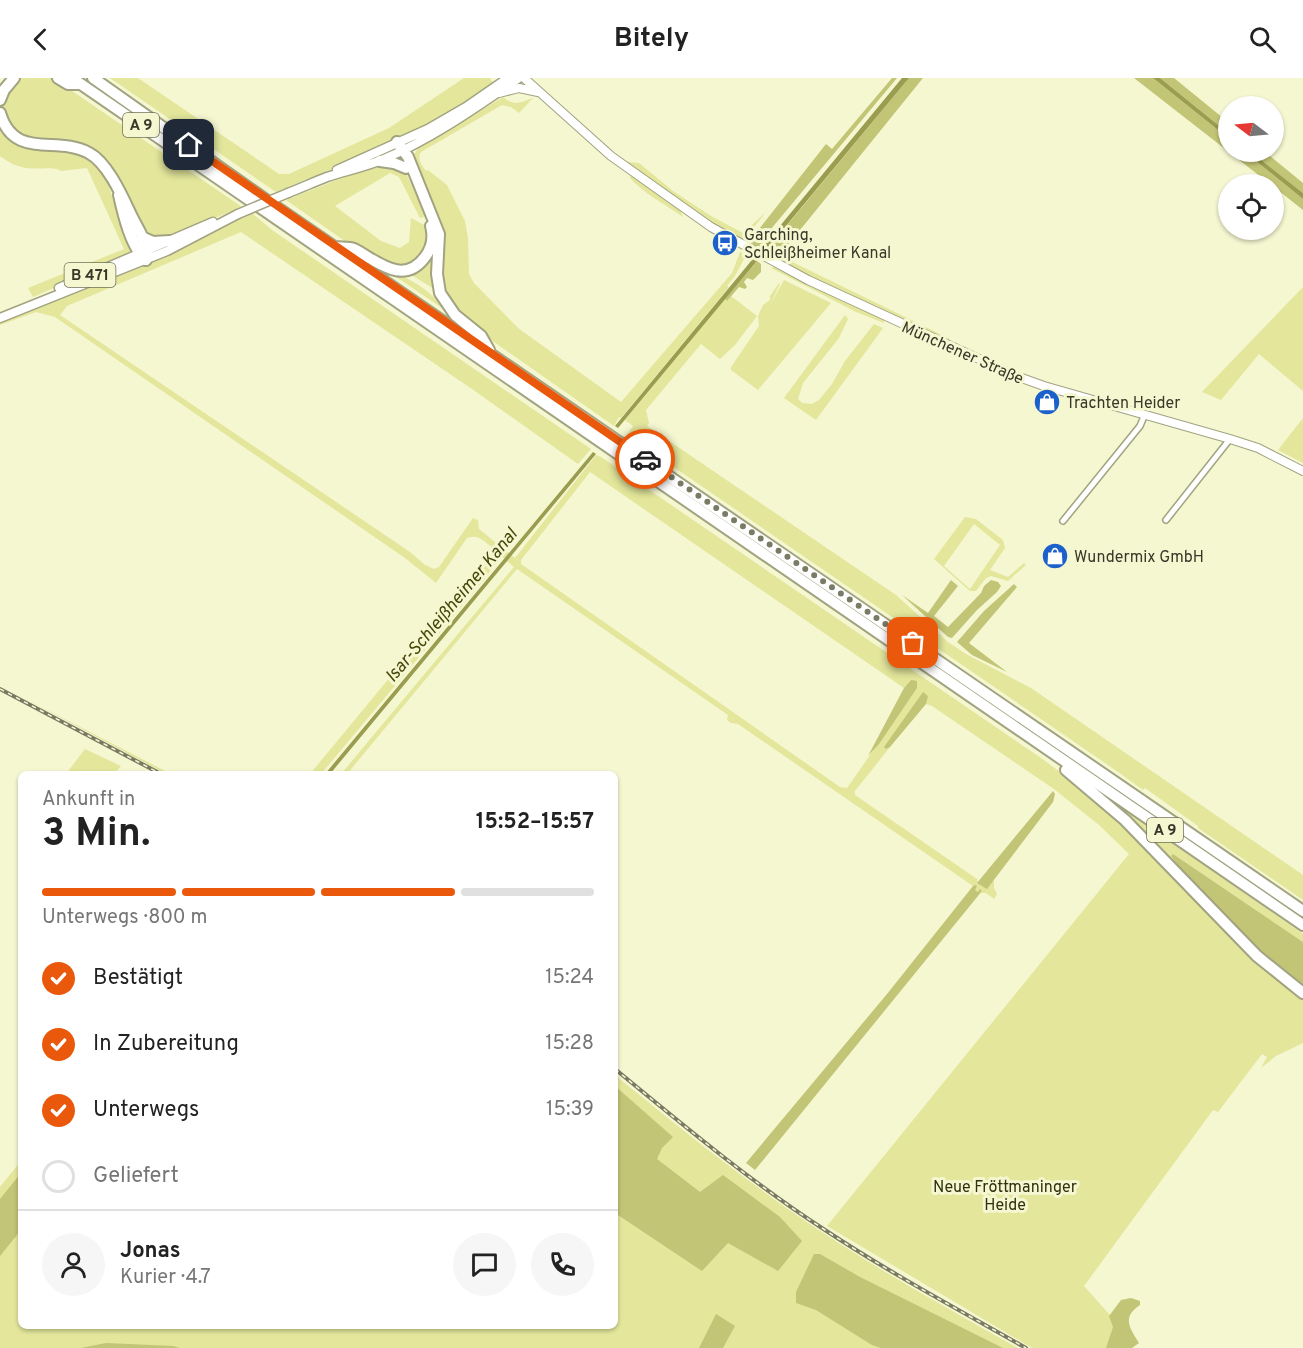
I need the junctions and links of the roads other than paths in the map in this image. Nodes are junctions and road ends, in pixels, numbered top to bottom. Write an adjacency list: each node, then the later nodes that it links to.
1 (2, 78): 10 (highway)
2 (14, 78): 13 (highway)
3 (58, 78): 9 (highway)
4 (93, 78): 23 (highway, A 9)
5 (508, 78): 15 (main road, B 471)
6 (519, 78): 12 (main road, B 471)
7 (524, 78): 11 (main road)
8 (536, 78): 11 (main road)
9 (76, 81): 34 (highway, A 9)
10 (0, 89)
11 (540, 92): 12 (main road); 29 (main road, Münchener Straße)
12 (500, 93): 15 (main road, B 471)
13 (0, 100)
14 (0, 113): 19 (highway)
15 (400, 148): 16 (main road, B 471); 17 (highway); 18 (main road, B 471); 28 (highway)
16 (380, 161): 17 (highway); 18 (main road, B 471)
17 (406, 168): 23 (highway)
18 (330, 176): 20 (main road, B 471, bridge)
19 (119, 195): 21 (highway); 24 (highway)
20 (225, 220): 22 (main road, B 471); 24 (main road, B 471)
21 (142, 237): 22 (highway); 24 (highway)
22 (170, 241): 24 (main road, B 471)
23 (335, 247): 28 (highway, A 9)
24 (144, 255): 25 (main road, B 471)
25 (30, 303): 26 (main road, B 471); 27 (main road, B 471)
26 (0, 313)
27 (0, 318)
28 (490, 352): 35 (highway, A 9)
29 (1145, 414): 30 (main road, Münchener Straße); 33 (street)
30 (1229, 440): 31 (main road, Münchener Straße); 32 (street)
31 (1303, 471)
32 (1166, 520)
33 (1063, 521)
34 (1035, 741): 36 (highway, A 9); 37 (highway)
35 (1303, 911)
36 (1303, 925)
37 (1303, 993)

